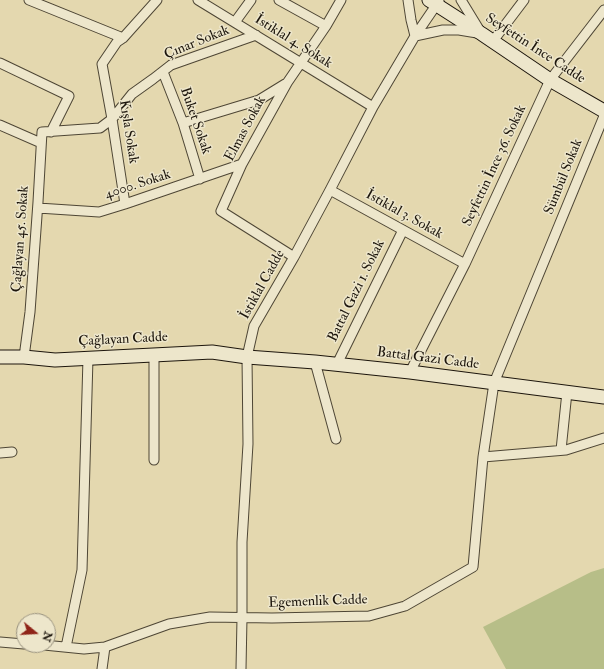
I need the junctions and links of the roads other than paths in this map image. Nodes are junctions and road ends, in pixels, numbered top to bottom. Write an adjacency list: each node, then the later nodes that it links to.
1 (30, 0): 17 (street)
2 (156, 0): 17 (street)
3 (198, 0): 12 (street, İstiklal 4. Sokak)
4 (251, 0): 12 (street)
5 (279, 0): 13 (street)
6 (342, 0): 13 (street, Elmas Sokak)
7 (408, 0): 16 (street)
8 (461, 0): 14 (street)
9 (524, 0): 18 (street)
10 (435, 2): 14 (street, Seyfettin İnce Cadde); 16 (street, İstiklal Cadde)
11 (604, 10): 22 (street, Seyfettin İnce 36. Sokak)
12 (235, 22): 15 (street, İstiklal 4. Sokak)
13 (326, 26): 20 (street, Elmas Sokak)
14 (482, 34): 16 (street); 18 (street, Seyfettin İnce Cadde)
15 (256, 35): 20 (street, İstiklal 4. Sokak); 21 (street, Çınar Sokak)
16 (415, 36): 24 (street, İstiklal Cadde)
17 (123, 38): 27 (street, Kışla Sokak)
18 (493, 42): 22 (street, Seyfettin İnce Cadde)
19 (0, 63): 30 (street)
20 (300, 63): 23 (street, Elmas Sokak); 24 (street, İstiklal 4. Sokak)
21 (163, 72): 27 (street, Çınar Sokak); 28 (street, Buket Sokak)
22 (550, 80): 25 (street, Seyfettin İnce Cadde); 39 (street, Seyfettin İnce 36. Sokak)
23 (286, 83): 28 (street); 32 (street, Elmas Sokak)
24 (372, 107): 34 (street, İstiklal Cadde)
25 (604, 112)
26 (604, 116): 48 (street, Sümbül Sokak)
27 (112, 119): 30 (street, Çınar Sokak); 35 (street, Kışla Sokak)
28 (182, 123): 33 (street, Buket Sokak)
29 (0, 125): 31 (street)
30 (51, 132): 31 (street)
31 (42, 143): 36 (street, Çağlayan 45. Sokak)
32 (242, 164): 33 (street, 4000. Sokak); 38 (street, Elmas Sokak)
33 (200, 179): 35 (street, 4000. Sokak)
34 (330, 190): 37 (street, İstiklal 3. Sokak); 38 (street, İstiklal Cadde)
35 (125, 204): 36 (street, 4000. Sokak)
36 (38, 208): 42 (street, Çağlayan 45. Sokak)
37 (403, 230): 39 (street, İstiklal 3. Sokak); 46 (street, Battal Gazi 1. Sokak)
38 (294, 257): 43 (street, İstiklal Cadde)
39 (465, 264): 47 (street, Seyfettin İnce 36. Sokak)
40 (154, 354): 43 (street, Çağlayan Cadde); 44 (street, Çağlayan Cadde); 57 (street)
41 (0, 357): 42 (street, Çağlayan Cadde)
42 (24, 357): 44 (street, Çağlayan Cadde)
43 (247, 357): 45 (street, Battal Gazi Cadde); 58 (street, İstiklal Cadde)
44 (88, 358): 62 (street)
45 (315, 362): 46 (street, Battal Gazi Cadde); 52 (street)
46 (337, 364): 47 (street, Battal Gazi Cadde)
47 (410, 372): 48 (street, Battal Gazi Cadde)
48 (494, 383): 49 (street, Battal Gazi Cadde); 56 (street, Sümbül Sokak)
49 (567, 392): 50 (street, Battal Gazi Cadde); 53 (street)
50 (604, 397)
51 (604, 438): 53 (street)
52 (336, 439)
53 (561, 450): 56 (street)
54 (12, 452): 55 (street)
55 (0, 453)
56 (483, 456): 58 (street, Egemenlik Cadde)
57 (154, 460)
58 (242, 618): 63 (street, Egemenlik Cadde); 65 (street, İstiklal Cadde)
59 (0, 642): 60 (street)
60 (16, 643)
61 (56, 646): 62 (street, Egemenlik Cadde)
62 (66, 647): 63 (street, Egemenlik Cadde)
63 (105, 647): 64 (street)
64 (102, 669)
65 (241, 669)

